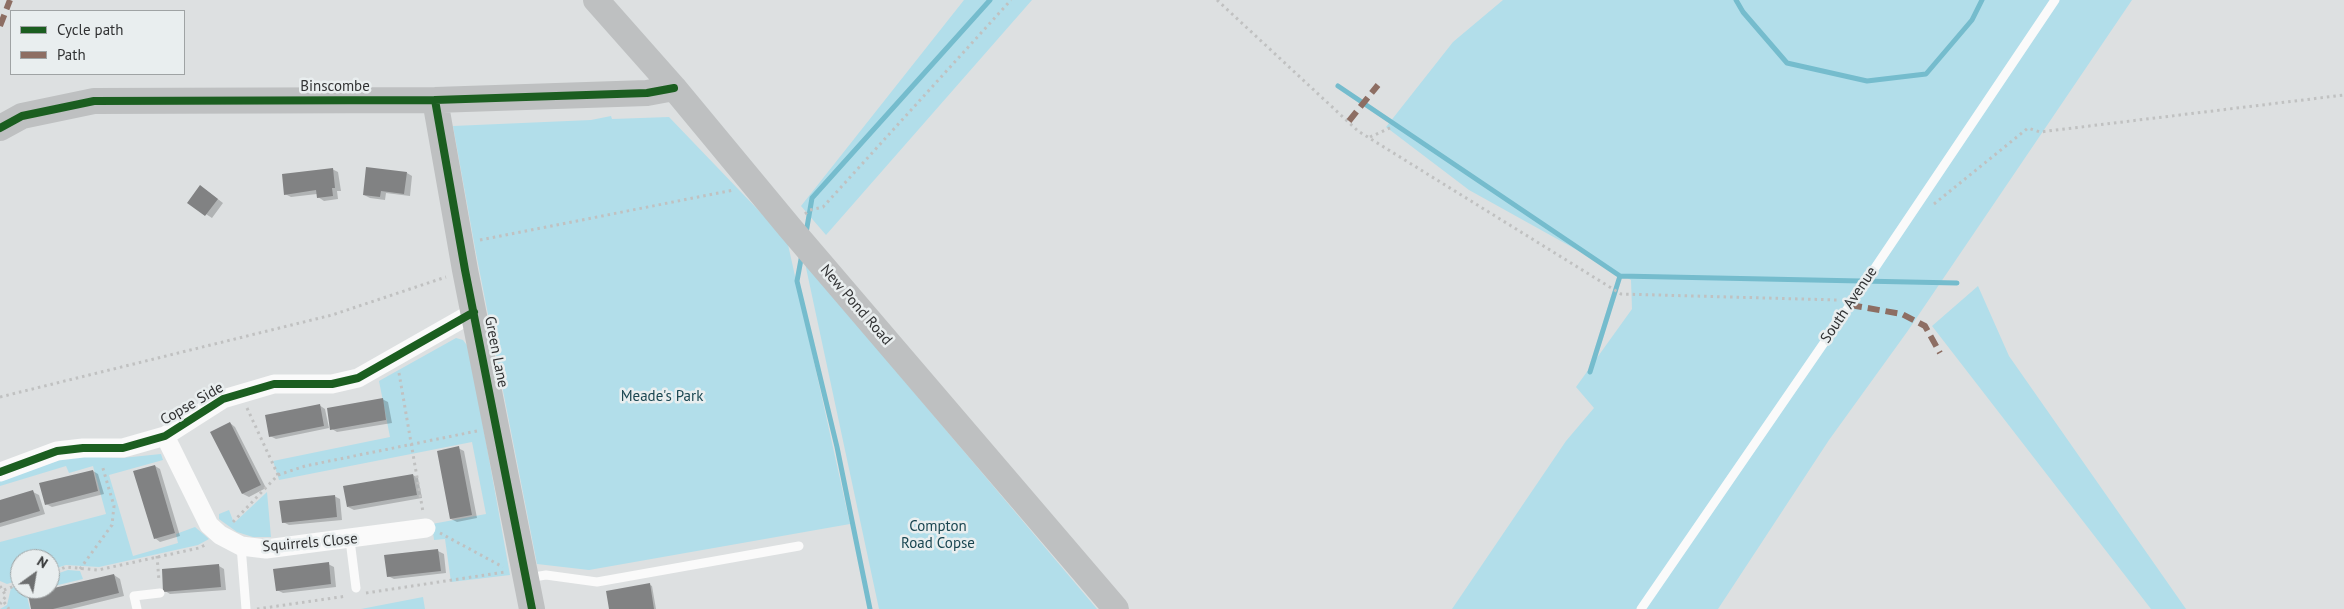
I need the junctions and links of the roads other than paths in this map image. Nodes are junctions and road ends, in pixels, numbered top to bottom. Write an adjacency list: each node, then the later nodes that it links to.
1 (596, 0): 3 (street, New Pond Road)
2 (2055, 0): 20 (lane, South Avenue)
3 (674, 88): 4 (street, Binscombe); 19 (street, New Pond Road)
4 (435, 100): 5 (street, Binscombe); 6 (street, Green Lane)
5 (0, 128)
6 (474, 312): 7 (street, Copse Side); 13 (street, Green Lane)
7 (165, 436): 8 (street, Copse Side); 11 (street, Squirrels Close)
8 (0, 472)
9 (426, 528): 10 (street, Squirrels Close)
10 (350, 540): 11 (street, Squirrels Close); 14 (lane)
11 (242, 546): 17 (lane)
12 (799, 546): 13 (lane)
13 (527, 578): 18 (street, Green Lane)
14 (358, 592)
15 (160, 593): 16 (lane)
16 (137, 609)
17 (246, 609)
18 (532, 609)
19 (1116, 609)
20 (1641, 609)

